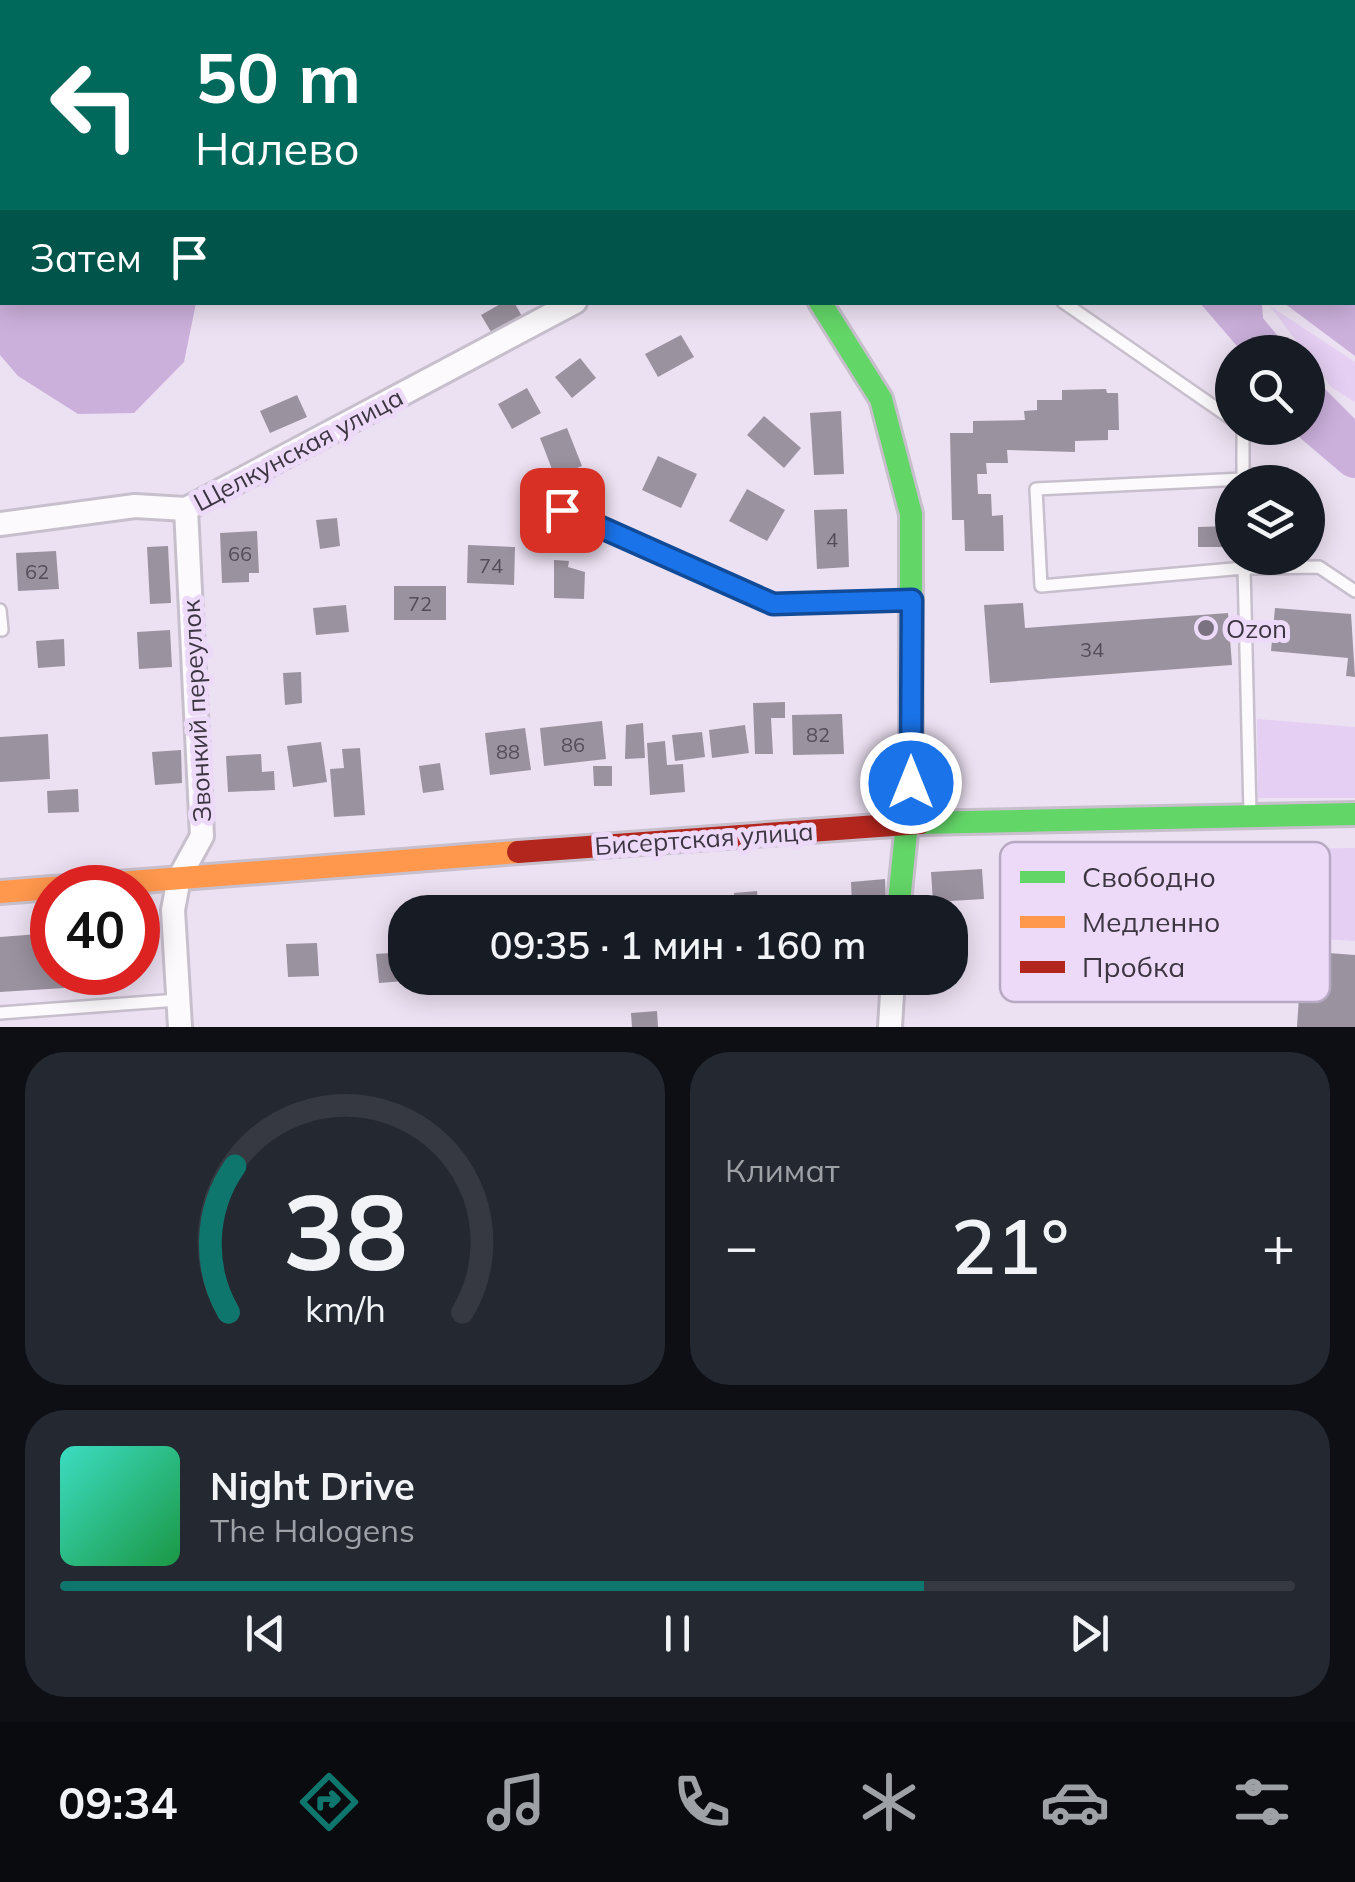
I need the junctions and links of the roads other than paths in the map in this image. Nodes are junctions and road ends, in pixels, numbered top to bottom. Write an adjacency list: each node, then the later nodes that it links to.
1 (569, 305): 6 (street, Щелкунская улица)
2 (822, 305): 13 (main road)
3 (1067, 305): 4 (lane)
4 (1215, 407)
5 (1215, 482): 9 (lane)
6 (186, 508): 8 (street, Щелкунская улица); 19 (street, Звонкий переулок)
7 (562, 510): 13 (lane)
8 (0, 524)
9 (1215, 566)
10 (1325, 571): 12 (lane)
11 (1244, 575): 16 (lane)
12 (1355, 591)
13 (912, 600): 18 (main road)
14 (0, 610): 15 (lane)
15 (2, 630)
16 (1250, 813): 17 (main road, Бисертская улица); 18 (main road, Бисертская улица)
17 (1355, 814)
18 (904, 823): 19 (main road, Бисертская улица); 23 (main road)
19 (178, 878): 20 (main road, Бисертская улица); 25 (street, Звонкий переулок)
20 (160, 879)
21 (30, 890): 22 (main road, Бисертская улица)
22 (0, 892)
23 (899, 895)
24 (892, 995): 28 (street)
25 (178, 1000): 26 (lane); 27 (street, Звонкий переулок)
26 (0, 1013)
27 (180, 1027)
28 (890, 1027)

